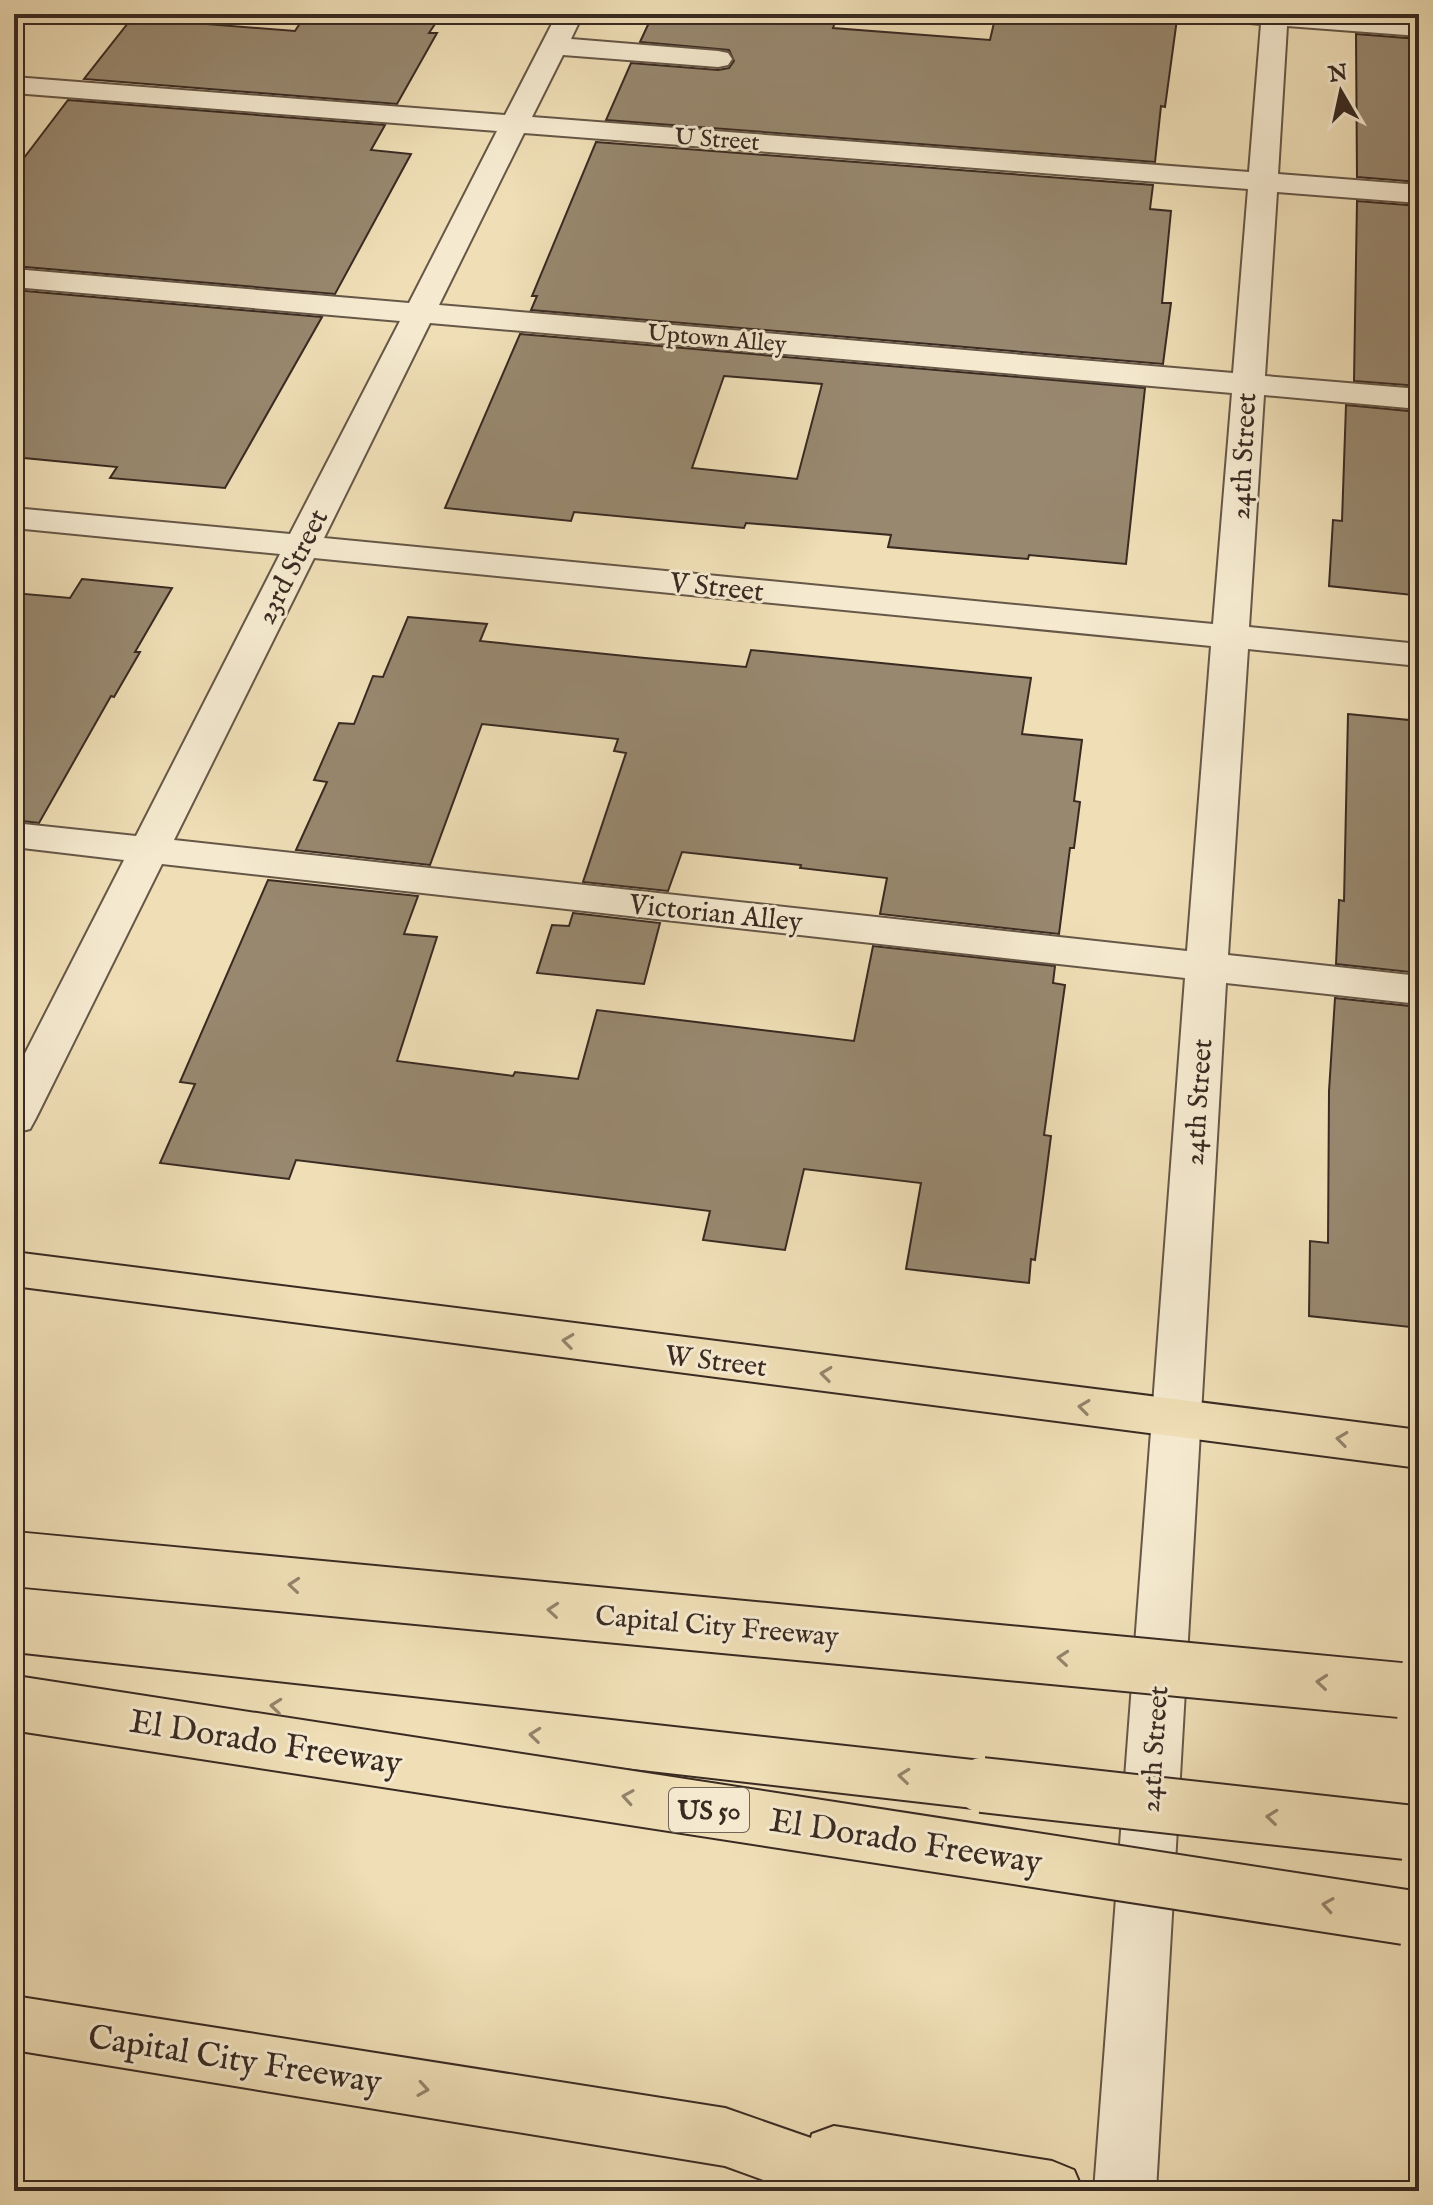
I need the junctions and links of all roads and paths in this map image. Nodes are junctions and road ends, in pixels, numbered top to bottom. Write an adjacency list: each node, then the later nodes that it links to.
1 (570, 14): 5 (street, 23rd Street)
2 (1226, 14): 3 (street)
3 (1275, 16): 4 (street); 9 (street, 24th Street)
4 (1419, 28)
5 (554, 46): 6 (street); 8 (street, 23rd Street)
6 (718, 59)
7 (14, 85): 8 (street, U Street)
8 (515, 123): 9 (street, U Street); 12 (street, 23rd Street)
9 (1262, 182): 10 (street, U Street); 13 (street, 24th Street)
10 (1419, 194)
11 (14, 278): 12 (street, Uptown Alley)
12 (419, 312): 13 (street, Uptown Alley); 16 (street, 23rd Street)
13 (1246, 384): 14 (street, Uptown Alley); 17 (street, 24th Street)
14 (1419, 399)
15 (14, 518): 16 (street, V Street)
16 (301, 546): 17 (street, V Street); 20 (street, 23rd Street)
17 (1232, 637): 18 (street, V Street); 21 (street, 24th Street)
18 (1419, 655)
19 (14, 835): 20 (street, Victorian Alley)
20 (148, 850): 21 (street, Victorian Alley); 23 (street, 23rd Street)
21 (1206, 967): 22 (street, Victorian Alley); 25 (street, 24th Street)
22 (1419, 990)
23 (14, 1118)
24 (14, 1269): 25 (main road, W Street, one-way to 24)
25 (1174, 1419): 26 (main road, W Street, one-way to 25); 37 (street, 24th Street)
26 (1419, 1449)
27 (14, 1559): 29 (main road, Capital City Freeway, one-way to 27, bridge)
28 (14, 1676): 31 (main road, one-way to 28, bridge)
29 (1409, 1691)
30 (14, 1703): 32 (main road, El Dorado Freeway / US 50, one-way to 30, bridge)
31 (1412, 1833)
32 (1412, 1918)
33 (14, 2023): 34 (main road, Capital City Freeway, one-way to 34)
34 (725, 2137): 35 (main road, Capital City Freeway); 36 (main road)
35 (876, 2191)
36 (1052, 2191)
37 (1125, 2191)

